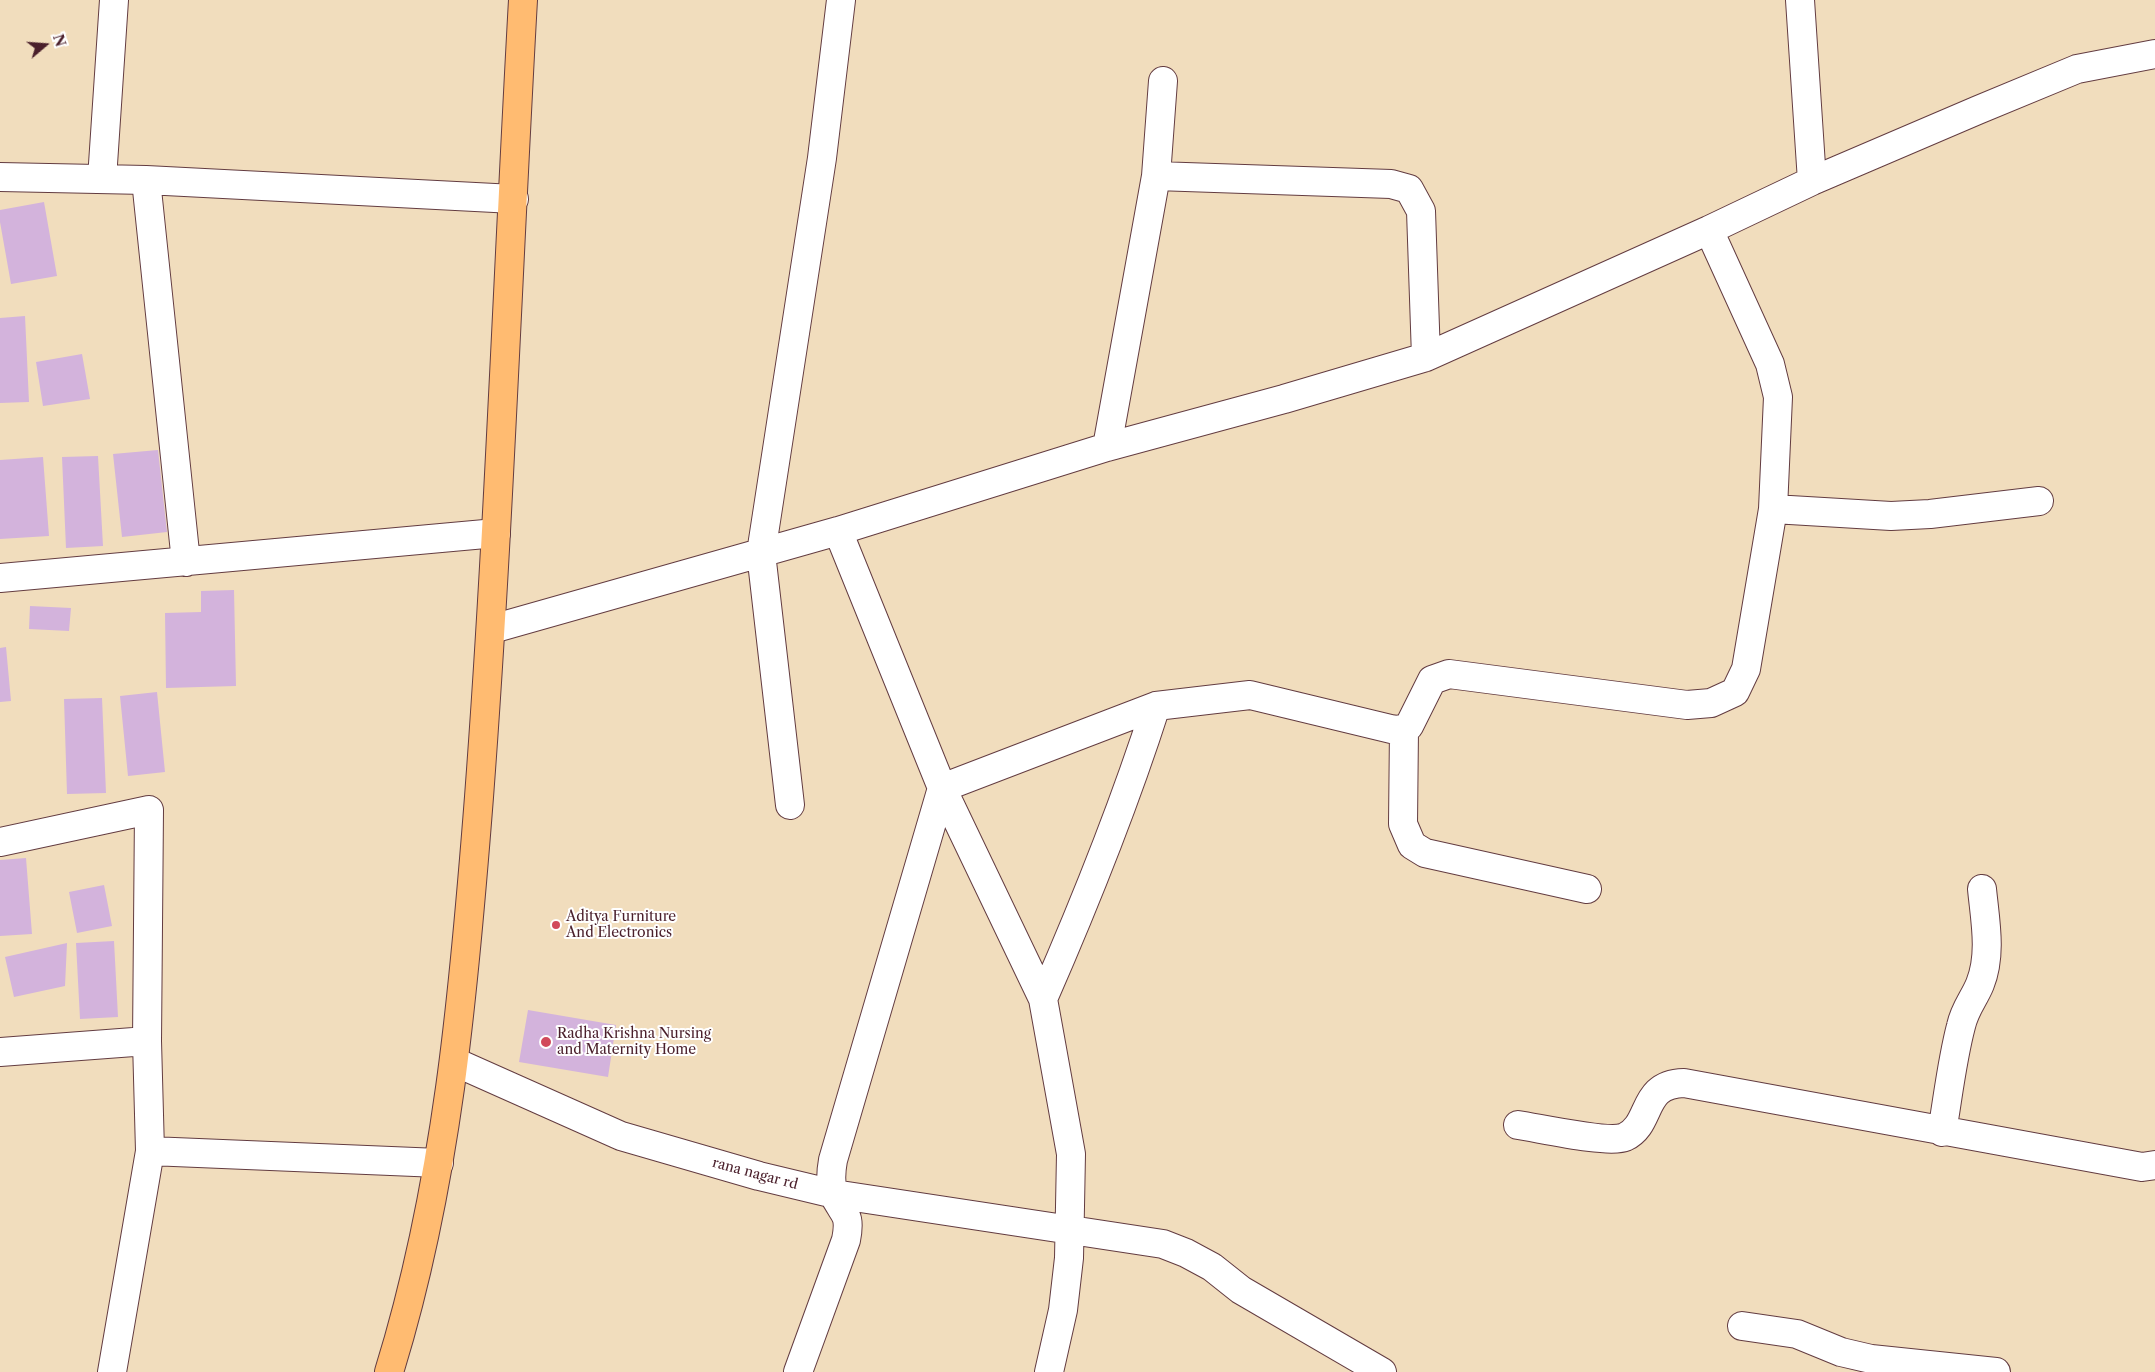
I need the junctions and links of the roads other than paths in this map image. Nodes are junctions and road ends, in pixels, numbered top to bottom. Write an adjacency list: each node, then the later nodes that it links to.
1 (114, 0): 9 (street)
2 (523, 0): 12 (highway)
3 (840, 0): 20 (street)
4 (1800, 0): 11 (street)
5 (2155, 54): 11 (street)
6 (1164, 81): 7 (street)
7 (1156, 176): 14 (street); 15 (street)
8 (0, 178): 9 (street)
9 (102, 179): 10 (street)
10 (146, 180): 12 (street); 21 (street)
11 (1812, 181): 13 (street)
12 (514, 199): 19 (highway)
13 (1709, 230): 14 (street); 17 (street)
14 (1426, 357): 15 (street)
15 (1107, 447): 18 (street)
16 (2039, 500): 17 (street)
17 (1773, 510): 25 (street)
18 (838, 531): 20 (street); 26 (street)
19 (496, 533): 21 (street); 23 (highway)
20 (761, 553): 23 (street); 27 (street)
21 (186, 562): 22 (street)
22 (0, 578)
23 (492, 629): 34 (highway)
24 (1156, 706): 25 (street); 26 (street); 31 (street)
25 (1404, 729): 29 (street)
26 (942, 788): 31 (street); 40 (street)
27 (790, 805)
28 (0, 842): 32 (street)
29 (1588, 889)
30 (1982, 889): 36 (street)
31 (1043, 999): 41 (street)
32 (147, 1042): 33 (street); 37 (street)
33 (0, 1052)
34 (455, 1062): 38 (highway); 40 (street, rana nagar rd)
35 (1518, 1125): 36 (street)
36 (1942, 1132): 39 (street)
37 (150, 1151): 38 (street); 43 (street)
38 (438, 1163): 44 (highway)
39 (2155, 1165)
40 (834, 1194): 41 (street, rana nagar rd); 45 (street)
41 (1070, 1231): 46 (street); 47 (street, rana nagar rd)
42 (1742, 1326): 48 (street)
43 (112, 1372)
44 (389, 1372)
45 (798, 1372)
46 (1049, 1372)
47 (1382, 1372)
48 (1996, 1372)

